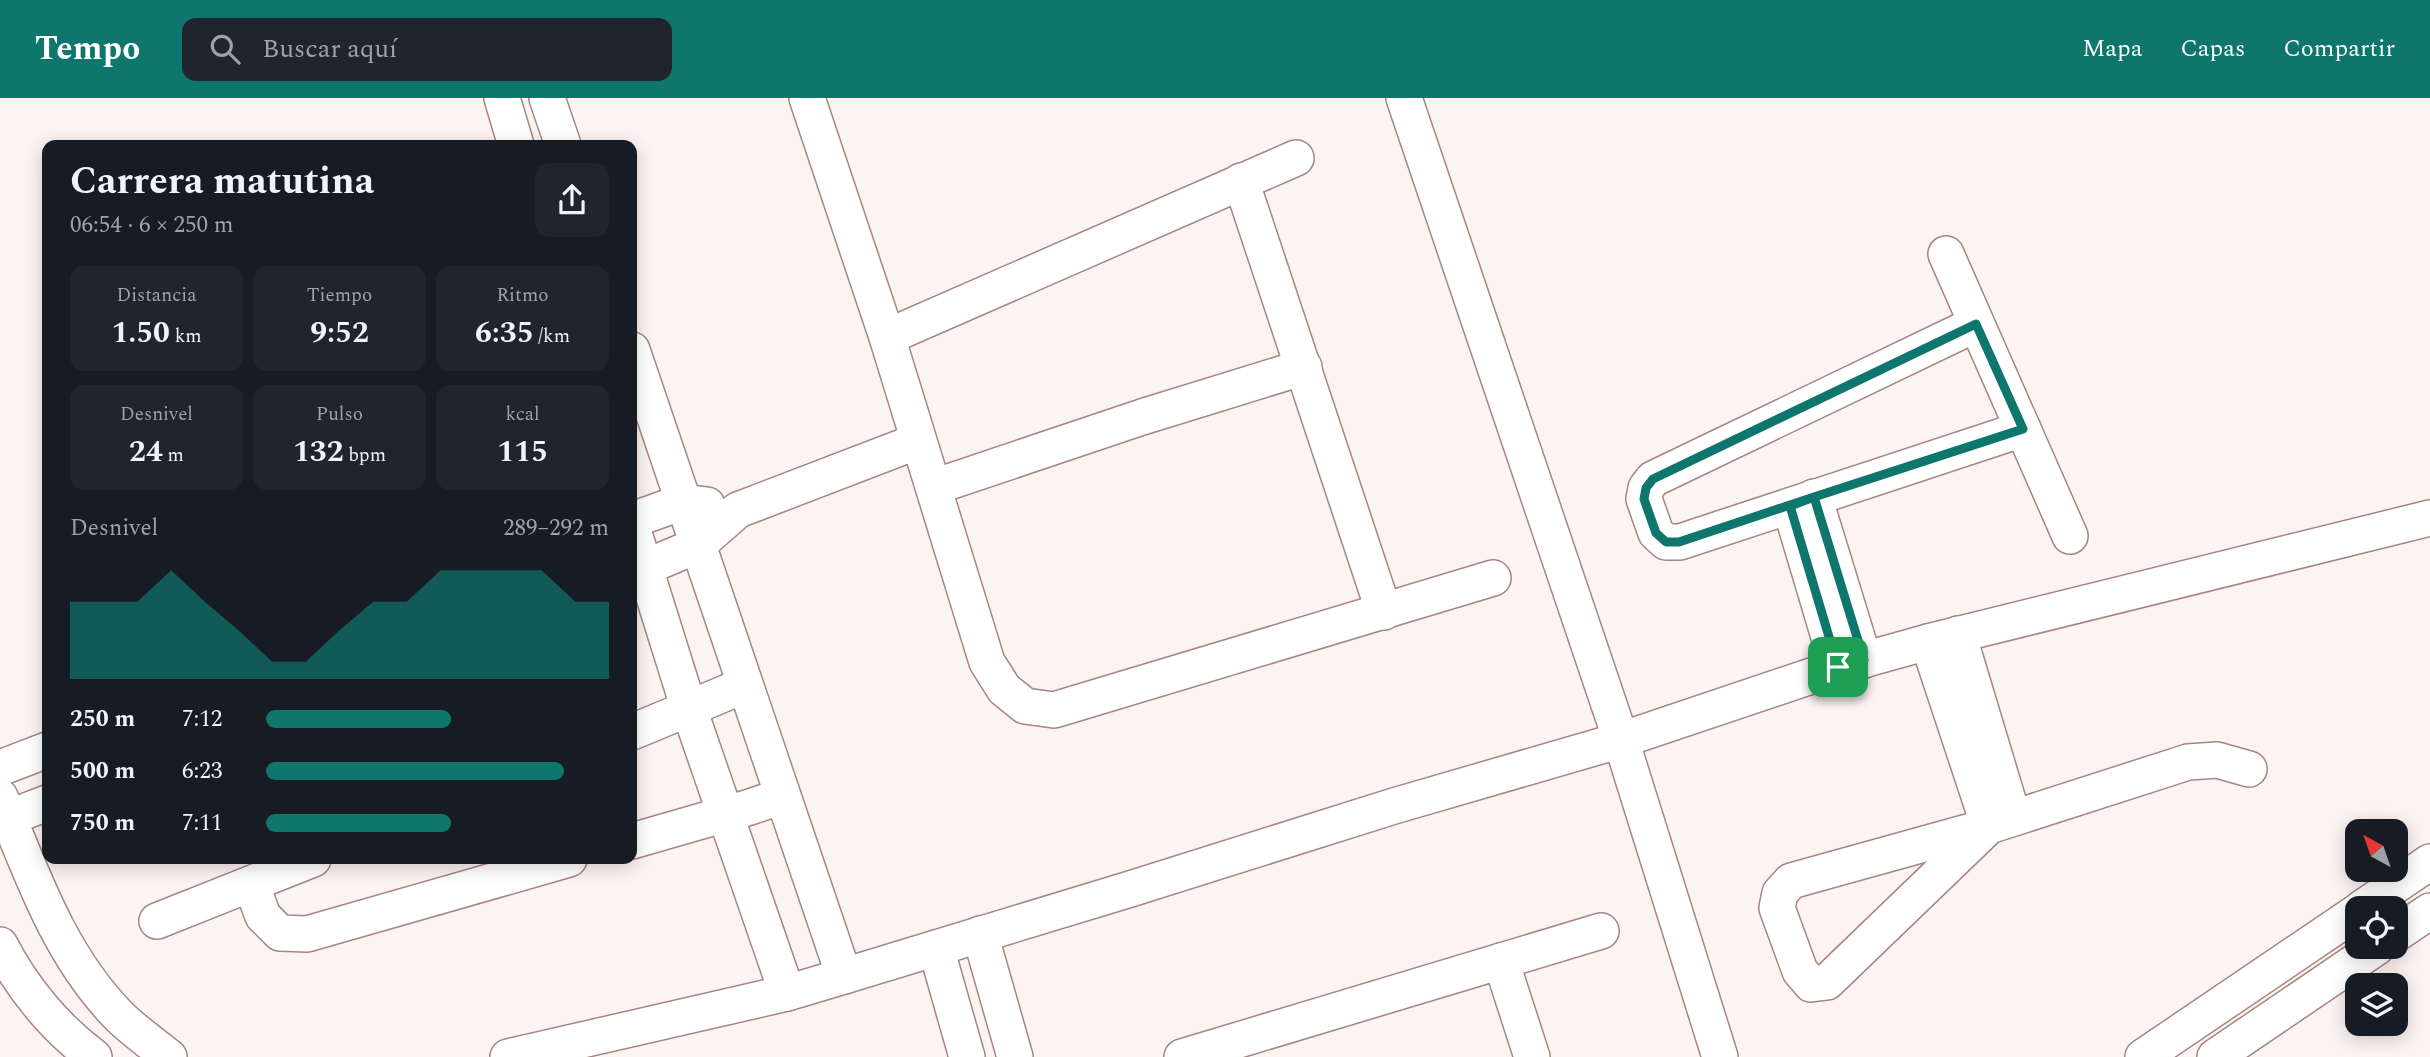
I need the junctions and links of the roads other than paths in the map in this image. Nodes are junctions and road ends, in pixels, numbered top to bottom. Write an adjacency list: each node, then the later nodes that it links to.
1 (502, 98): 5 (street)
2 (547, 98): 6 (street)
3 (807, 98): 11 (street)
4 (1404, 98): 32 (street)
5 (515, 140)
6 (561, 140)
7 (1296, 158): 8 (street)
8 (1241, 181): 11 (street); 13 (street)
9 (1946, 254): 10 (street)
10 (1976, 324): 14 (street); 17 (street)
11 (887, 337): 15 (street)
12 (637, 365): 18 (street)
13 (1304, 367): 16 (street); 26 (street)
14 (2023, 429): 17 (street); 22 (street)
15 (918, 441): 16 (street); 19 (street)
16 (934, 487): 26 (street)
17 (1802, 501): 28 (street)
18 (683, 502): 19 (street); 20 (street); 23 (street)
19 (738, 510): 23 (street)
20 (637, 518)
21 (2430, 518): 27 (street)
22 (2070, 536)
23 (698, 545): 24 (street); 29 (street)
24 (638, 570): 30 (street)
25 (1493, 578): 26 (street)
26 (1384, 612)
27 (1943, 638): 28 (street); 40 (street)
28 (1851, 663): 32 (street)
29 (745, 685): 30 (street); 36 (street)
30 (689, 709): 31 (street); 39 (street)
31 (637, 730)
32 (1620, 740): 52 (street); 66 (street)
33 (42, 752): 34 (street)
34 (0, 768)
35 (2249, 769): 40 (street)
36 (782, 796): 39 (street); 57 (street)
37 (42, 804): 38 (street)
38 (3, 812): 60 (street)
39 (727, 813): 41 (street); 58 (street)
40 (2001, 821): 40 (street)
41 (637, 840)
42 (2430, 862): 46 (street)
43 (301, 864): 45 (street)
44 (552, 864): 45 (street)
45 (251, 884): 49 (street)
46 (2380, 896)
47 (2430, 911): 50 (street)
48 (2345, 920): 67 (street)
49 (157, 921)
50 (2408, 926)
51 (1601, 931): 56 (street)
52 (980, 934): 54 (street); 63 (street)
53 (0, 945): 59 (street)
54 (936, 947): 57 (street); 62 (street)
55 (2359, 959): 68 (street)
56 (1501, 961): 64 (street); 65 (street)
57 (845, 976): 58 (street)
58 (787, 993): 61 (street)
59 (94, 1057)
60 (169, 1057)
61 (508, 1057)
62 (967, 1057)
63 (1015, 1057)
64 (1182, 1057)
65 (1532, 1057)
66 (1720, 1057)
67 (2143, 1057)
68 (2215, 1057)

